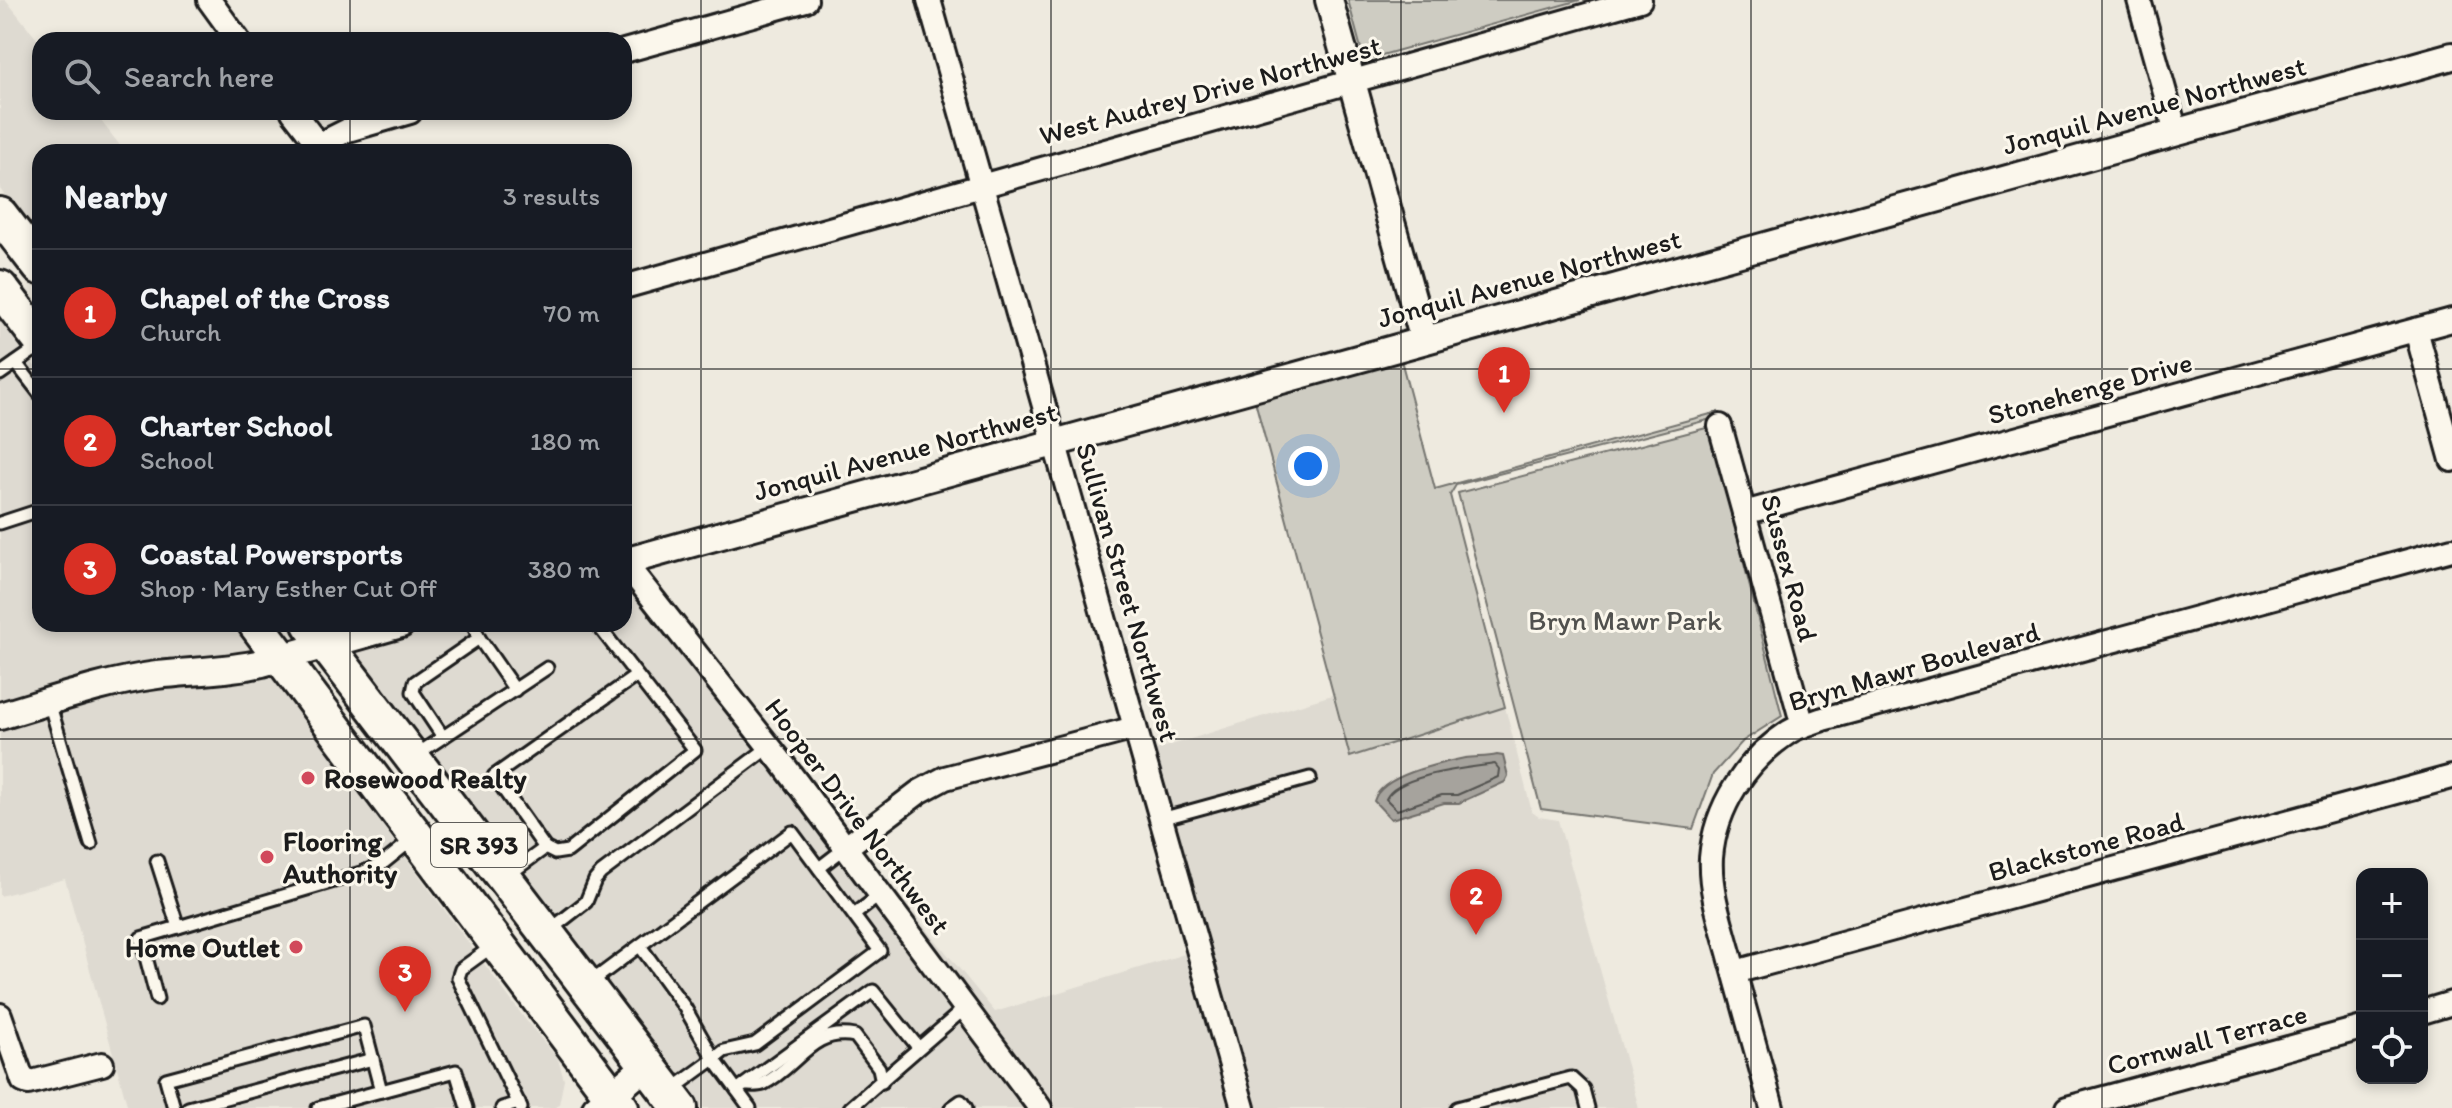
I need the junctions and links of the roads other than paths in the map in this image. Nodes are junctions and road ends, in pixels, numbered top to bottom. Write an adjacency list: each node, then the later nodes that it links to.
1 (209, 0): 7 (street)
2 (806, 0): 8 (street)
3 (929, 0): 16 (street, Sullivan Street Northwest)
4 (1329, 0): 10 (street)
5 (1640, 0): 10 (street, West Audrey Drive Northwest)
6 (2139, 0): 13 (street)
7 (232, 32)
8 (632, 49)
9 (2452, 56): 13 (street, Jonquil Avenue Northwest)
10 (1352, 82): 16 (street, West Audrey Drive Northwest); 23 (street)
11 (299, 120): 14 (street)
12 (382, 120): 15 (street)
13 (2176, 132): 23 (street, Jonquil Avenue Northwest)
14 (318, 144)
15 (327, 144)
16 (981, 185): 19 (street, West Audrey Drive Northwest); 27 (street, Sullivan Street Northwest)
17 (0, 216): 18 (main road)
18 (32, 257)
19 (632, 285)
20 (0, 288): 24 (main road)
21 (2452, 320): 22 (street, Stonehenge Drive)
22 (2416, 330): 28 (street); 30 (street, Stonehenge Drive)
23 (1424, 340): 27 (street, Jonquil Avenue Northwest)
24 (32, 349): 25 (lane)
25 (0, 374)
26 (1720, 426): 30 (street, Sussex Road)
27 (1054, 443): 33 (street, Jonquil Avenue Northwest); 48 (street, Sullivan Street Northwest)
28 (2452, 460)
29 (32, 513): 31 (lane)
30 (1744, 513): 47 (street, Sussex Road)
31 (0, 523)
32 (2452, 549): 47 (street, Bryn Mawr Boulevard)
33 (632, 560)
34 (632, 572): 50 (street, Hooper Drive Northwest)
35 (262, 632): 41 (main road, SR 393)
36 (341, 632): 39 (street)
37 (476, 632): 40 (lane)
38 (603, 632): 43 (lane)
39 (318, 635): 41 (street); 51 (main road, SR 393)
40 (479, 638): 44 (lane); 49 (lane)
41 (283, 658): 45 (street); 55 (main road, SR 393)
42 (547, 668): 44 (lane)
43 (636, 676): 57 (lane); 57 (lane)
44 (515, 690): 49 (lane)
45 (49, 702): 46 (street); 56 (lane)
46 (0, 716)
47 (1803, 726): 68 (street, Bryn Mawr Boulevard)
48 (1135, 728): 54 (street, Sullivan Street Northwest); 58 (street)
49 (443, 737): 51 (lane)
50 (769, 747): 58 (street, Hooper Drive Northwest); 65 (lane)
51 (412, 758): 61 (main road, SR 393)
52 (2452, 777): 68 (street, Blackstone Road)
53 (1310, 778): 54 (lane)
54 (1161, 819): 99 (street, Sullivan Street Northwest)
55 (416, 836): 64 (lane); 66 (main road, SR 393)
56 (91, 844)
57 (545, 848): 61 (lane)
58 (845, 848): 60 (lane); 62 (street, Hooper Drive Northwest)
59 (157, 861): 64 (lane)
60 (819, 868): 63 (lane); 67 (lane)
61 (504, 878): 65 (main road, SR 393)
62 (880, 895): 63 (lane); 72 (street, Hooper Drive Northwest)
63 (854, 915): 78 (lane)
64 (178, 927): 70 (lane)
65 (546, 933): 69 (main road, SR 393)
66 (496, 943): 86 (main road, SR 393); 88 (lane)
67 (640, 946): 69 (lane); 78 (lane)
68 (1735, 972): 102 (street, Bryn Mawr Boulevard)
69 (586, 985): 80 (main road, SR 393)
70 (157, 999)
71 (2452, 1003): 73 (street)
72 (965, 1008): 76 (lane); 98 (street, Hooper Drive Northwest)
73 (2428, 1010)
74 (0, 1015): 81 (street)
75 (2356, 1030): 103 (street, Cornwall Terrace)
76 (918, 1047): 82 (lane); 83 (lane)
77 (373, 1059): 84 (lane); 89 (lane); 90 (lane)
78 (714, 1059): 83 (lane); 85 (lane)
79 (102, 1064): 81 (street)
80 (647, 1065): 85 (main road, SR 393); 86 (street)
81 (10, 1080)
82 (882, 1082): 83 (lane); 95 (lane)
83 (740, 1088): 94 (lane)
84 (381, 1091): 87 (lane); 92 (lane)
85 (674, 1100)
86 (610, 1104)
87 (336, 1106): 91 (lane)
88 (520, 1106): 93 (lane)
89 (174, 1108)
90 (188, 1108)
91 (318, 1108)
92 (467, 1108)
93 (502, 1108)
94 (750, 1108)
95 (850, 1108)
96 (951, 1108): 97 (lane)
97 (966, 1108)
98 (1040, 1108)
99 (1243, 1108)
100 (1457, 1108): 101 (lane)
101 (1588, 1108)
102 (1772, 1108)
103 (2067, 1108)

